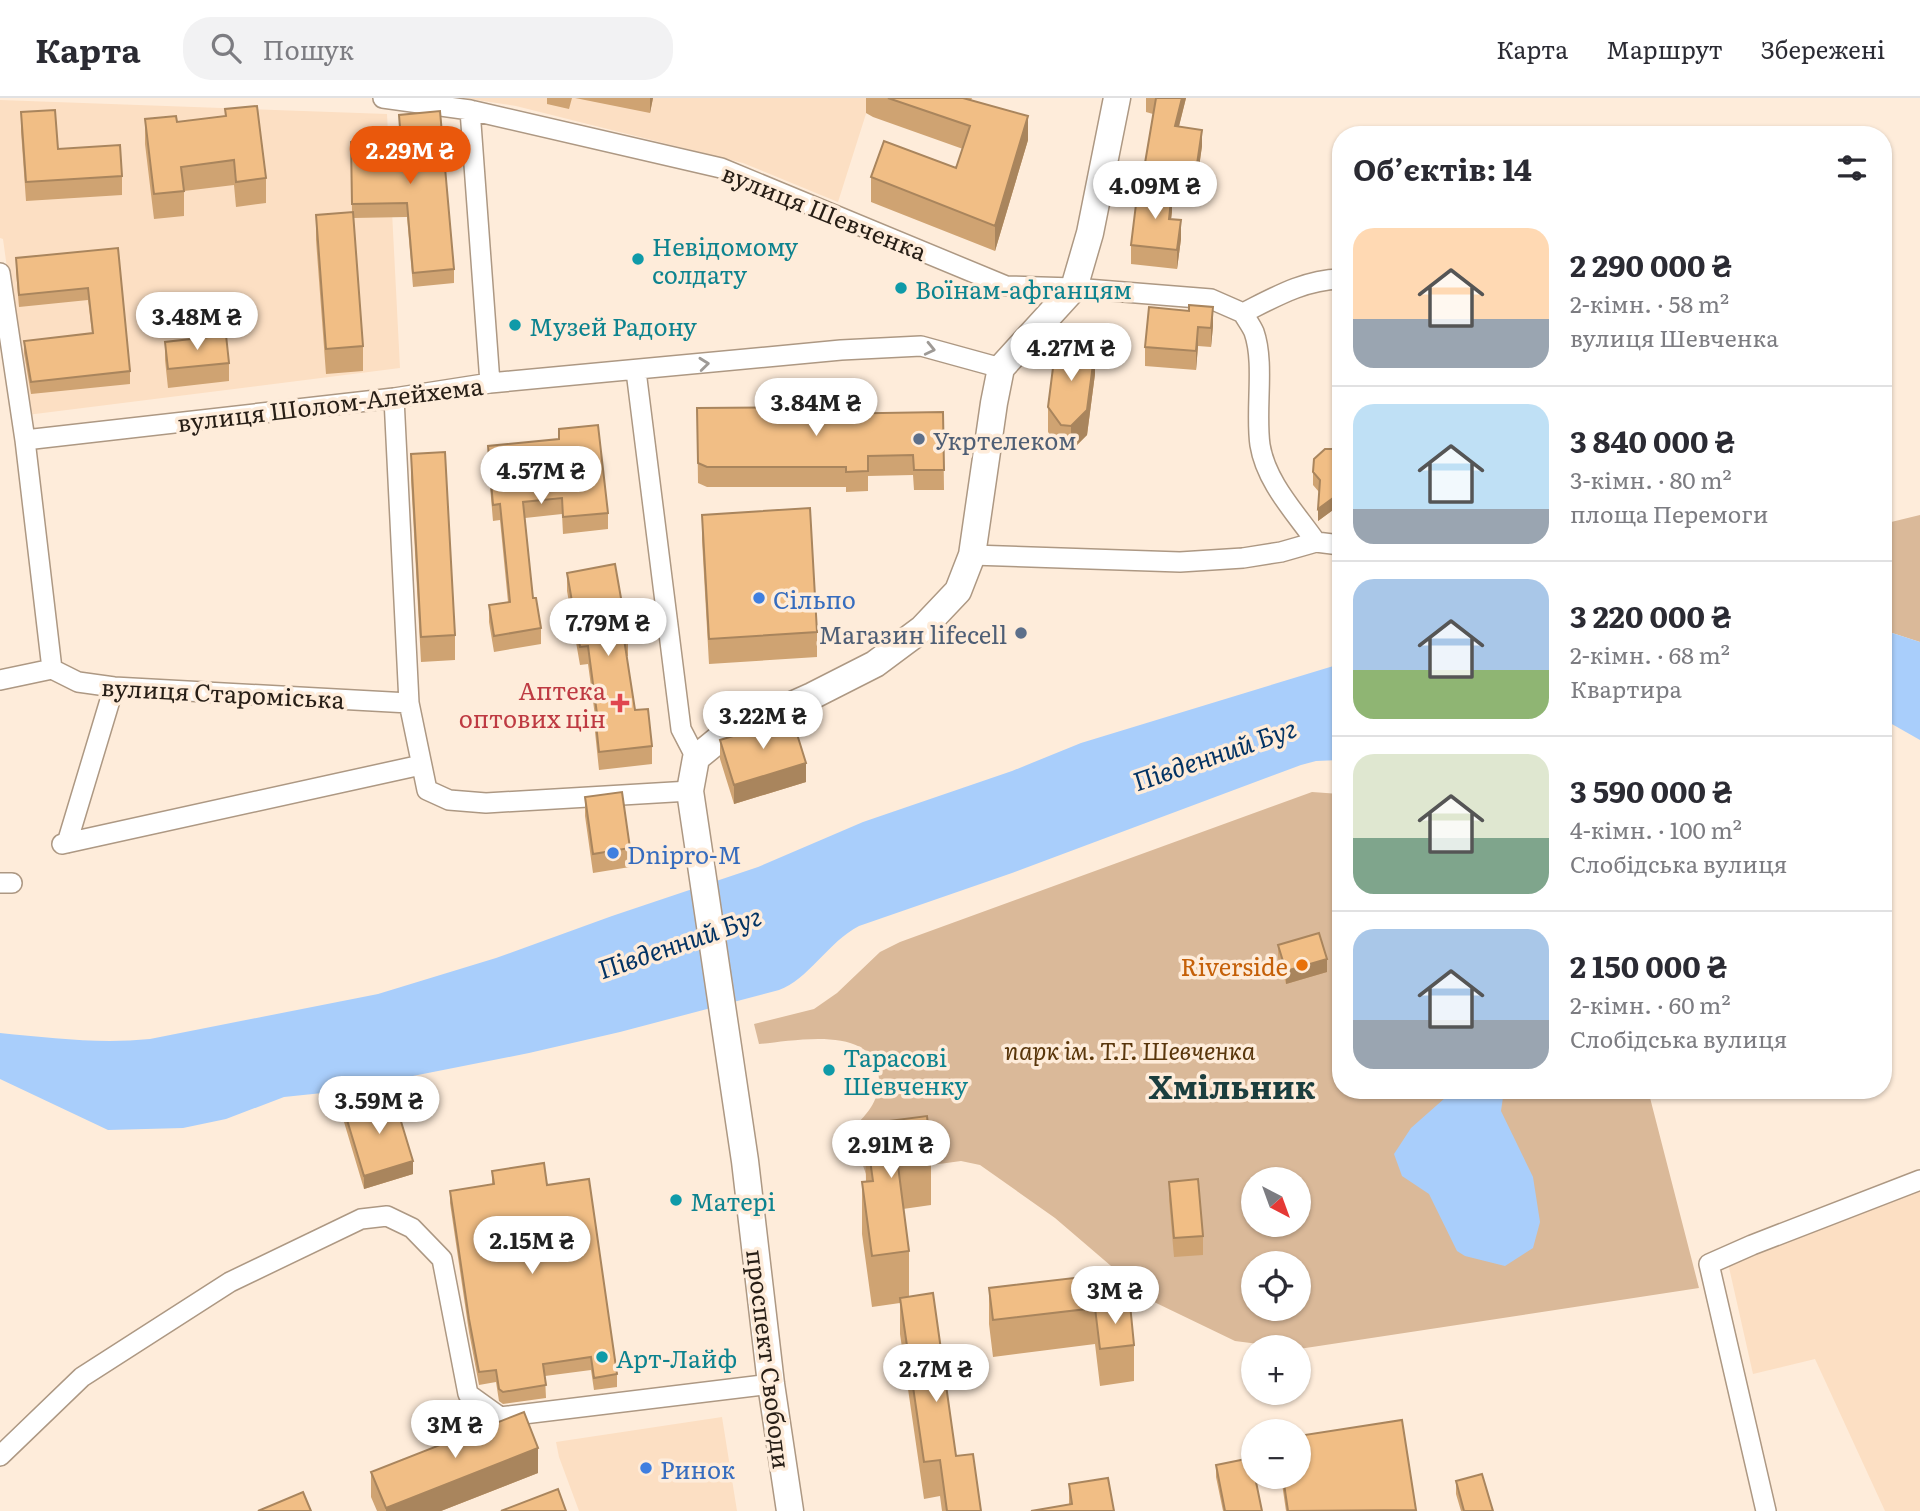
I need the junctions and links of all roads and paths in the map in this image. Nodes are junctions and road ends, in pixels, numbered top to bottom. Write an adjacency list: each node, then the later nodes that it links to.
1 (383, 98): 3 (street, вулиця Шевченка)
2 (1117, 98): 6 (main road)
3 (470, 110): 6 (street, вулиця Шевченка); 10 (street)
4 (0, 273): 12 (street)
5 (1332, 279): 7 (street)
6 (1074, 288): 7 (street, вулиця Шевченка); 8 (main road)
7 (1243, 313): 13 (street)
8 (1001, 368): 9 (street, вулиця Шолом-Алейхема, one-way to 8); 15 (main road)
9 (636, 371): 10 (street, вулиця Шолом-Алейхема); 20 (street)
10 (490, 383): 11 (street, вулиця Шолом-Алейхема)
11 (394, 398): 12 (street, вулиця Шолом-Алейхема); 19 (street)
12 (25, 440): 16 (street)
13 (1316, 542): 14 (street); 15 (street)
14 (1332, 544)
15 (972, 555): 20 (main road)
16 (52, 668): 17 (street); 18 (street, вулиця Староміська)
17 (0, 680)
18 (114, 687): 19 (street, вулиця Староміська); 21 (street)
19 (409, 703): 21 (street)
20 (696, 758): 22 (main road, проспект Свободи)
21 (421, 765): 22 (street)
22 (690, 791): 24 (main road, проспект Свободи)
23 (1920, 1180): 27 (street)
24 (771, 1384): 25 (street); 26 (main road, проспект Свободи)
25 (0, 1456)
26 (790, 1511)
27 (1766, 1511)

